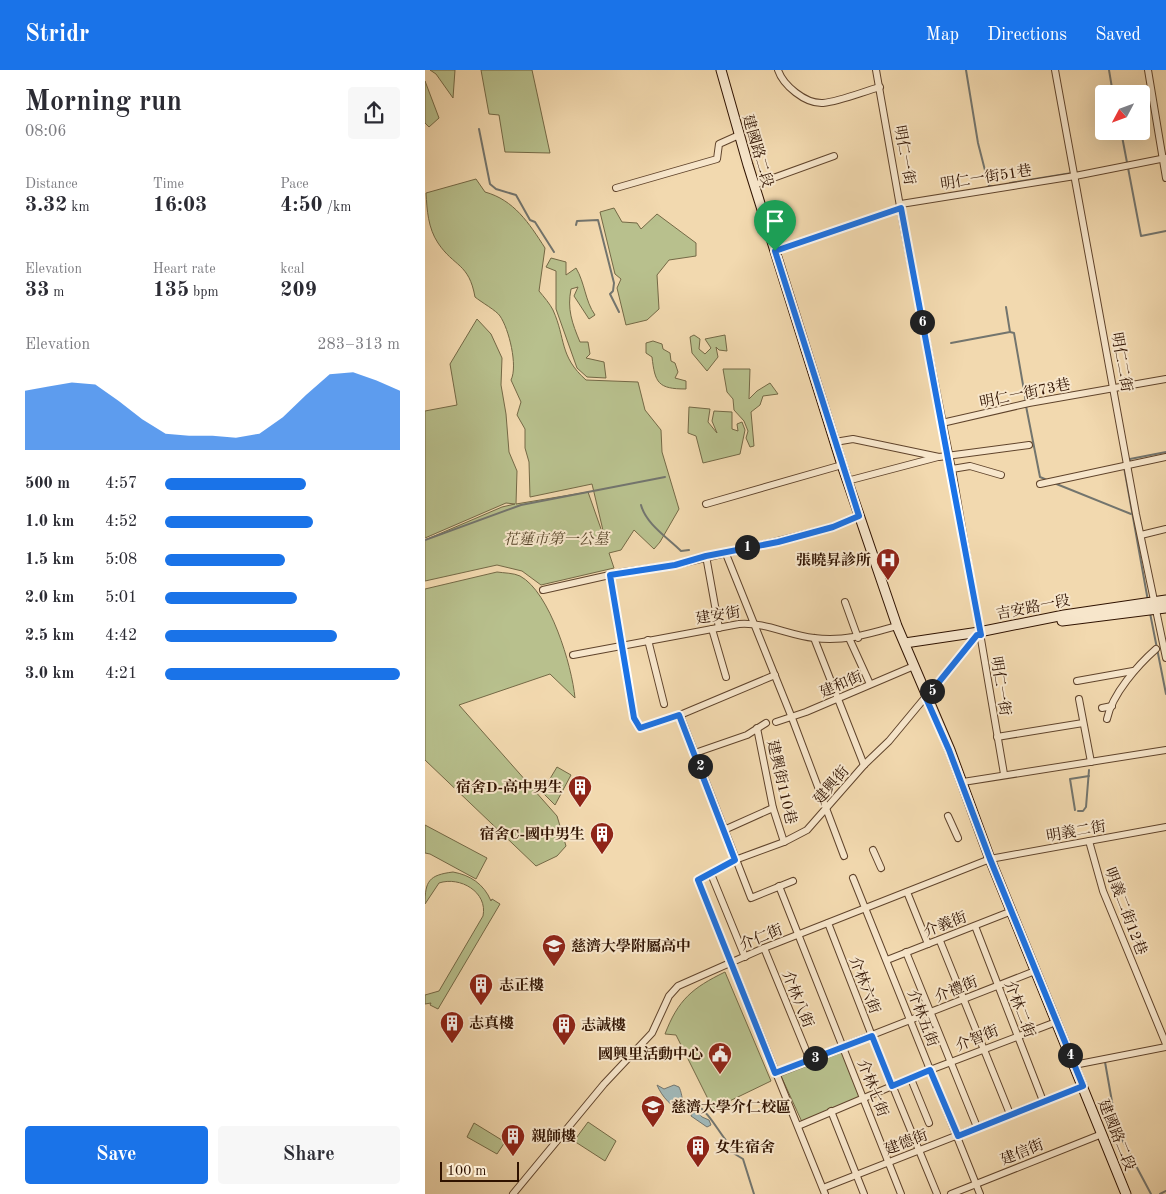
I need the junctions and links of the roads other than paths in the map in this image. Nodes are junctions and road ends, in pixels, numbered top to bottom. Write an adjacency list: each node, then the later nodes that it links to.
1 (721, 70): 7 (street, 建國路二段)
2 (778, 70): 6 (street)
3 (876, 70): 6 (street, 明仁一街)
4 (1055, 70): 10 (street, 明仁二街)
5 (1148, 70): 9 (street)
6 (880, 87): 14 (street, 明仁一街)
7 (739, 135): 12 (street, 建國路二段); 13 (street)
8 (834, 156): 12 (street)
9 (1164, 159): 10 (street, 明仁一街51巷); 11 (street)
10 (1075, 176): 14 (street, 明仁一街51巷); 17 (street, 明仁二街)
11 (1166, 178)
12 (754, 185): 15 (street, 建國路二段)
13 (616, 188)
14 (901, 206): 15 (street, 明仁一街51巷); 18 (street, 明仁一街)
15 (775, 251): 19 (street, 建國路二段)
16 (1166, 379): 17 (street, 明仁一街73巷)
17 (1113, 388): 18 (street, 明仁一街73巷); 24 (street, 明仁二街)
18 (942, 423): 21 (street, 明仁一街)
19 (835, 442): 22 (street); 25 (street, 建國路二段)
20 (1029, 445): 21 (street)
21 (948, 456): 22 (street); 26 (street, 明仁一街)
22 (939, 457): 28 (street)
23 (1166, 457): 24 (street)
24 (1127, 464): 29 (street); 33 (street, 明仁二街)
25 (842, 465): 28 (street, 建國路二段); 30 (street)
26 (952, 469): 27 (street); 45 (street, 明仁一街)
27 (1001, 474)
28 (847, 481): 31 (street, 建國路二段)
29 (1040, 484)
30 (705, 504)
31 (859, 516): 34 (street); 43 (street, 建國路二段)
32 (1166, 529): 33 (street)
33 (1141, 535): 40 (street, 明仁二街)
34 (725, 554): 35 (street); 42 (street)
35 (706, 556): 36 (street); 44 (street)
36 (610, 575): 37 (street); 51 (street)
37 (543, 590)
38 (1166, 600): 40 (street, 吉安路一段)
39 (845, 602): 48 (street)
40 (1155, 606): 41 (street, 吉安路一段); 45 (street, 吉安路一段); 54 (street, 明仁二街)
41 (1166, 608)
42 (753, 623): 44 (street, 建安街); 46 (street, 建安街); 57 (street)
43 (897, 626): 48 (street, 建安街); 50 (street, 建國路二段)
44 (715, 628): 49 (street, 建安街); 58 (street)
45 (979, 634): 50 (street, 吉安路一段); 62 (street, 建興街); 74 (street, 明仁一街)
46 (813, 638): 47 (street, 建安街); 61 (street)
47 (849, 638): 48 (street, 建安街); 60 (street)
48 (859, 638)
49 (648, 640): 51 (street, 建安街); 64 (street)
50 (906, 645): 55 (street, 建國路二段)
51 (622, 647): 53 (street, 建安街); 67 (street)
52 (1156, 649): 56 (street)
53 (573, 655)
54 (1166, 658)
55 (914, 666): 60 (street, 建和街); 62 (street, 建國路二段)
56 (1133, 671): 59 (street); 65 (street)
57 (775, 675): 67 (street); 68 (street)
58 (726, 677)
59 (1077, 680)
60 (870, 684): 61 (street, 建和街)
61 (838, 698): 68 (street, 建和街); 78 (street)
62 (926, 698): 78 (street, 建興街); 80 (street, 建國路二段)
63 (1079, 699): 72 (street)
64 (664, 704)
65 (1112, 706): 66 (street); 69 (street)
66 (1101, 708)
67 (679, 715): 76 (street)
68 (791, 716): 70 (street, 建和街); 82 (street)
69 (1107, 719)
70 (776, 722)
71 (766, 723): 73 (street)
72 (1083, 723): 74 (street); 77 (street)
73 (757, 728): 76 (street); 81 (street, 建興街110巷)
74 (997, 737): 79 (street, 明仁一街)
75 (1166, 750): 77 (street)
76 (695, 753): 85 (street)
77 (1091, 762): 79 (street)
78 (864, 765): 82 (street, 建興街)
79 (1004, 774): 80 (street)
80 (963, 782): 91 (street, 建國路二段)
81 (773, 808): 85 (street); 88 (street, 建興街110巷)
82 (825, 811): 88 (street, 建興街); 90 (street)
83 (948, 816): 86 (street)
84 (1166, 827): 87 (street, 明義二街)
85 (724, 830): 92 (street)
86 (958, 838)
87 (1089, 841): 91 (street, 明義二街); 119 (street, 明義二街12巷)
88 (784, 842): 92 (street, 建興街)
89 (873, 850): 93 (street)
90 (844, 856)
91 (990, 859): 98 (street, 介仁街); 100 (street, 建國路二段)
92 (735, 860): 94 (street, 建興街); 97 (street)
93 (881, 868)
94 (711, 874): 108 (street); 110 (street)
95 (853, 878): 99 (street, 介林五街)
96 (793, 881): 97 (street)
97 (779, 886): 103 (street, 介林七街)
98 (907, 892): 99 (street, 介仁街); 105 (street)
99 (865, 908): 101 (street, 介仁街); 109 (street, 介林五街)
100 (1012, 911): 102 (street, 介義街); 111 (street, 建國路二段)
101 (828, 923): 103 (street, 介仁街); 117 (street, 介林六街)
102 (975, 926): 104 (street, 介義街); 112 (street, 介林二街)
103 (799, 935): 106 (street, 介仁街); 120 (street, 介林七街)
104 (939, 941): 105 (street, 介義街); 113 (street)
105 (928, 944): 107 (street, 介義街)
106 (764, 948): 108 (street, 介仁街); 122 (street, 介林八街)
107 (906, 952): 109 (street, 介義街); 114 (street)
108 (745, 957): 110 (street, 介仁街)
109 (887, 960): 115 (street, 介林五街)
110 (731, 964): 126 (street); 144 (street, 介仁街)
111 (1035, 971): 112 (street, 介禮街); 116 (street, 建國路二段)
112 (997, 986): 113 (street, 介禮街); 118 (street, 介林二街)
113 (963, 999): 114 (street, 介禮街); 121 (street)
114 (931, 1012): 115 (street, 介禮街); 123 (street)
115 (910, 1020): 117 (street, 介禮街); 125 (street, 介林五街)
116 (1056, 1022): 118 (street, 介智街); 124 (street, 建國路二段)
117 (872, 1036): 120 (street, 介禮街); 128 (street, 介林六街)
118 (1017, 1036): 121 (street, 介智街); 131 (street, 介林二街)
119 (1166, 1046): 124 (street)
120 (844, 1047): 122 (street, 介禮街); 130 (street, 介林七街)
121 (983, 1049): 123 (street, 介智街); 133 (street)
122 (810, 1060): 126 (street, 介禮街)
123 (951, 1063): 125 (street, 介智街); 136 (street)
124 (1074, 1065): 129 (street, 建國路二段)
125 (930, 1070): 127 (street, 介智街); 138 (street, 介林五街)
126 (775, 1073): 135 (street)
127 (911, 1079): 128 (street, 介智街); 134 (street)
128 (892, 1086): 130 (street, 介智街); 139 (street, 介林六街)
129 (1083, 1086): 131 (street, 建德街); 137 (street, 建國路二段)
130 (863, 1098): 132 (street, 介智街); 140 (street, 介林七街)
131 (1043, 1101): 133 (street, 建德街)
132 (831, 1111): 135 (street, 介智街); 141 (street)
133 (1010, 1114): 136 (street, 建德街)
134 (929, 1123)
135 (798, 1126): 143 (street)
136 (977, 1127): 138 (street, 建德街)
137 (1102, 1134): 142 (street, 建信街); 150 (street, 建國路二段)
138 (958, 1136): 139 (street, 建德街); 142 (street, 介林五街)
139 (919, 1151): 140 (street, 建德街); 147 (street, 介林六街)
140 (888, 1162): 141 (street, 建德街); 146 (street, 介林七街)
141 (857, 1174): 143 (street, 建德街); 145 (street)
142 (976, 1184): 148 (street, 建信街); 149 (street, 介林五街)
143 (824, 1191)
144 (513, 1194)
145 (864, 1194)
146 (901, 1194)
147 (937, 1194)
148 (951, 1194)
149 (980, 1194)
150 (1126, 1194)

